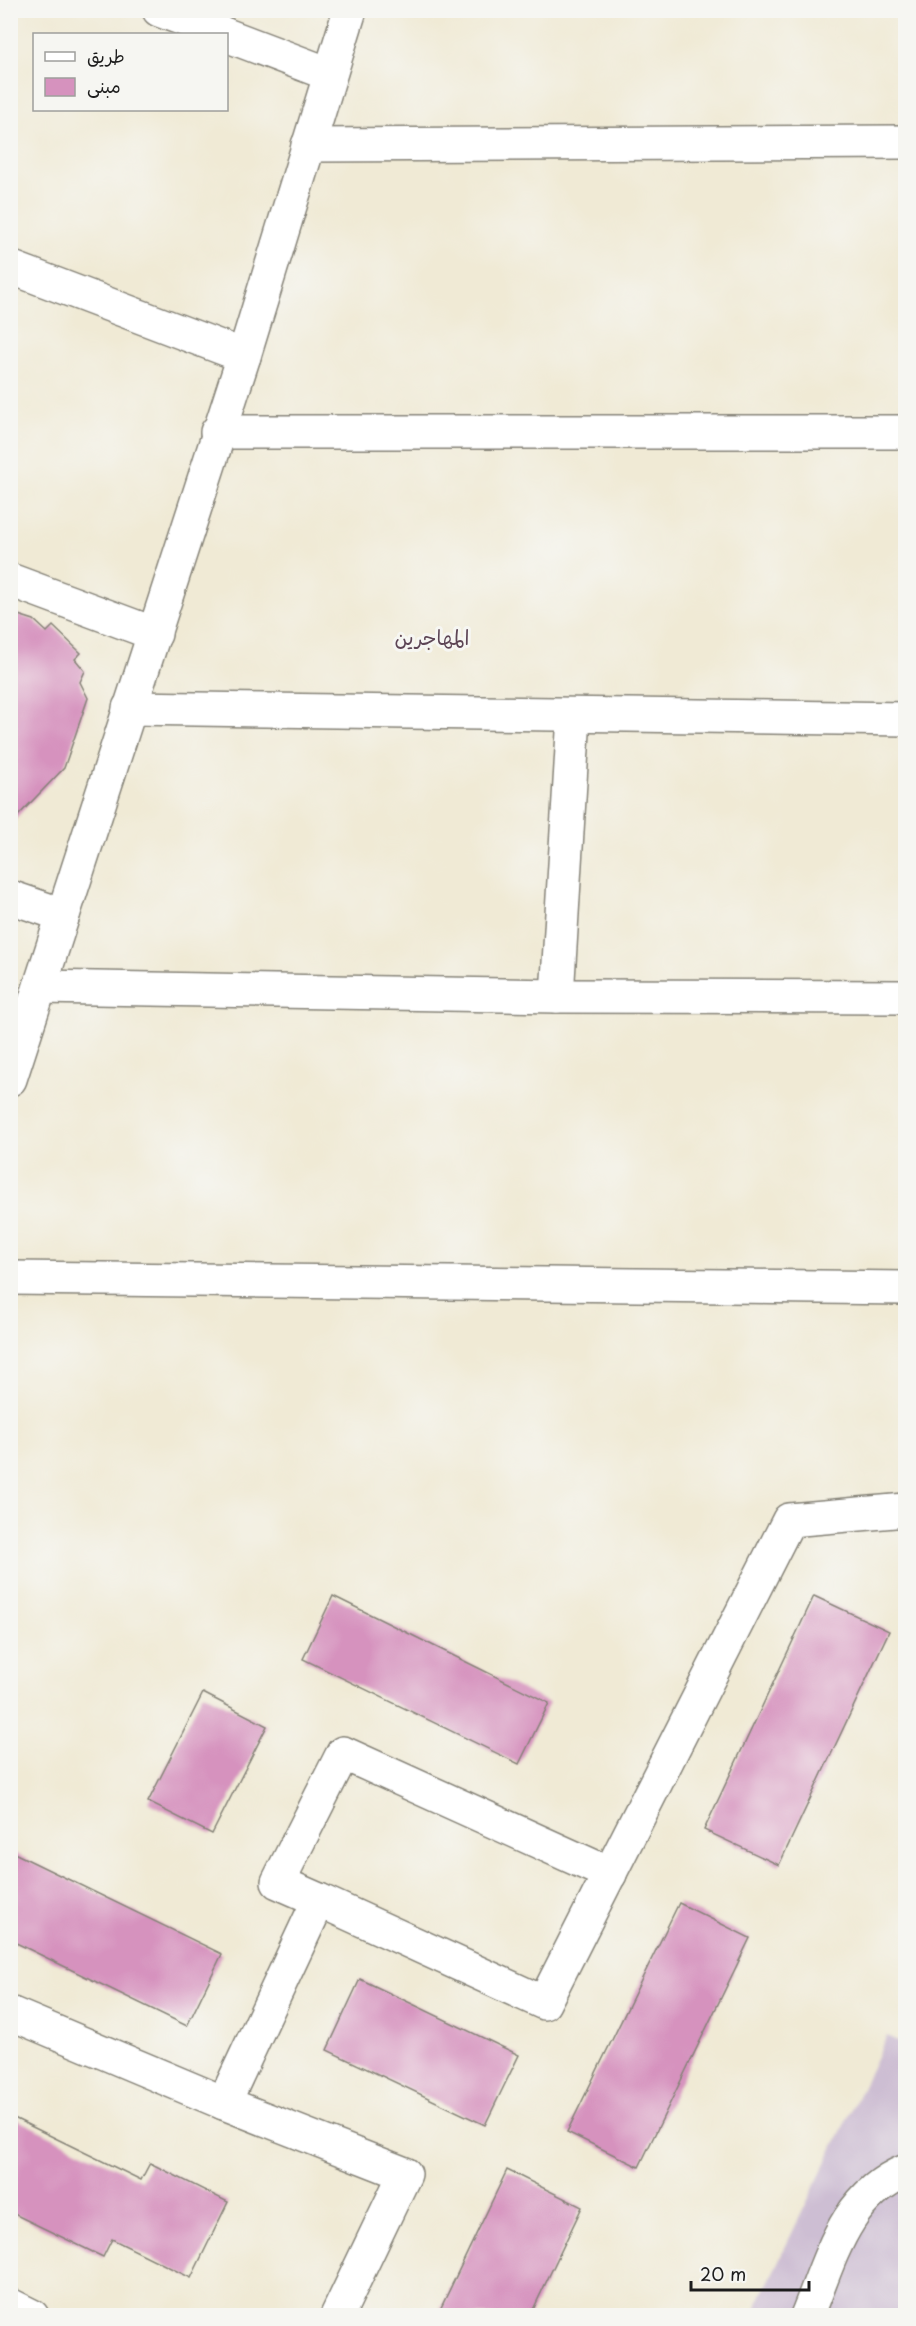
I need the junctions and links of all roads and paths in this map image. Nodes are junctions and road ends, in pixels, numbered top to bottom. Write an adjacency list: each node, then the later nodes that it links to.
1 (159, 10): 3 (street)
2 (350, 10): 5 (street)
3 (220, 33)
4 (228, 36): 5 (street)
5 (329, 74): 7 (street)
6 (906, 142): 7 (street)
7 (309, 145): 9 (street)
8 (10, 267): 9 (street)
9 (244, 356): 10 (street)
10 (217, 432): 11 (street); 13 (street)
11 (906, 432)
12 (10, 580): 13 (street)
13 (154, 634): 14 (street)
14 (129, 708): 15 (street); 18 (street)
15 (574, 716): 16 (street); 20 (street)
16 (906, 719)
17 (10, 897): 18 (street)
18 (63, 915): 19 (street)
19 (40, 987): 20 (street); 22 (street)
20 (557, 996): 21 (street)
21 (906, 997)
22 (10, 1079)
23 (10, 1278): 24 (street)
24 (906, 1288)
25 (906, 1510): 26 (street)
26 (610, 1874): 27 (street); 27 (street)
27 (319, 1900): 29 (street)
28 (10, 2013): 29 (street)
29 (224, 2103): 33 (street)
30 (906, 2171): 34 (street)
31 (10, 2305): 32 (street)
32 (32, 2316)
33 (337, 2316)
34 (807, 2316)

